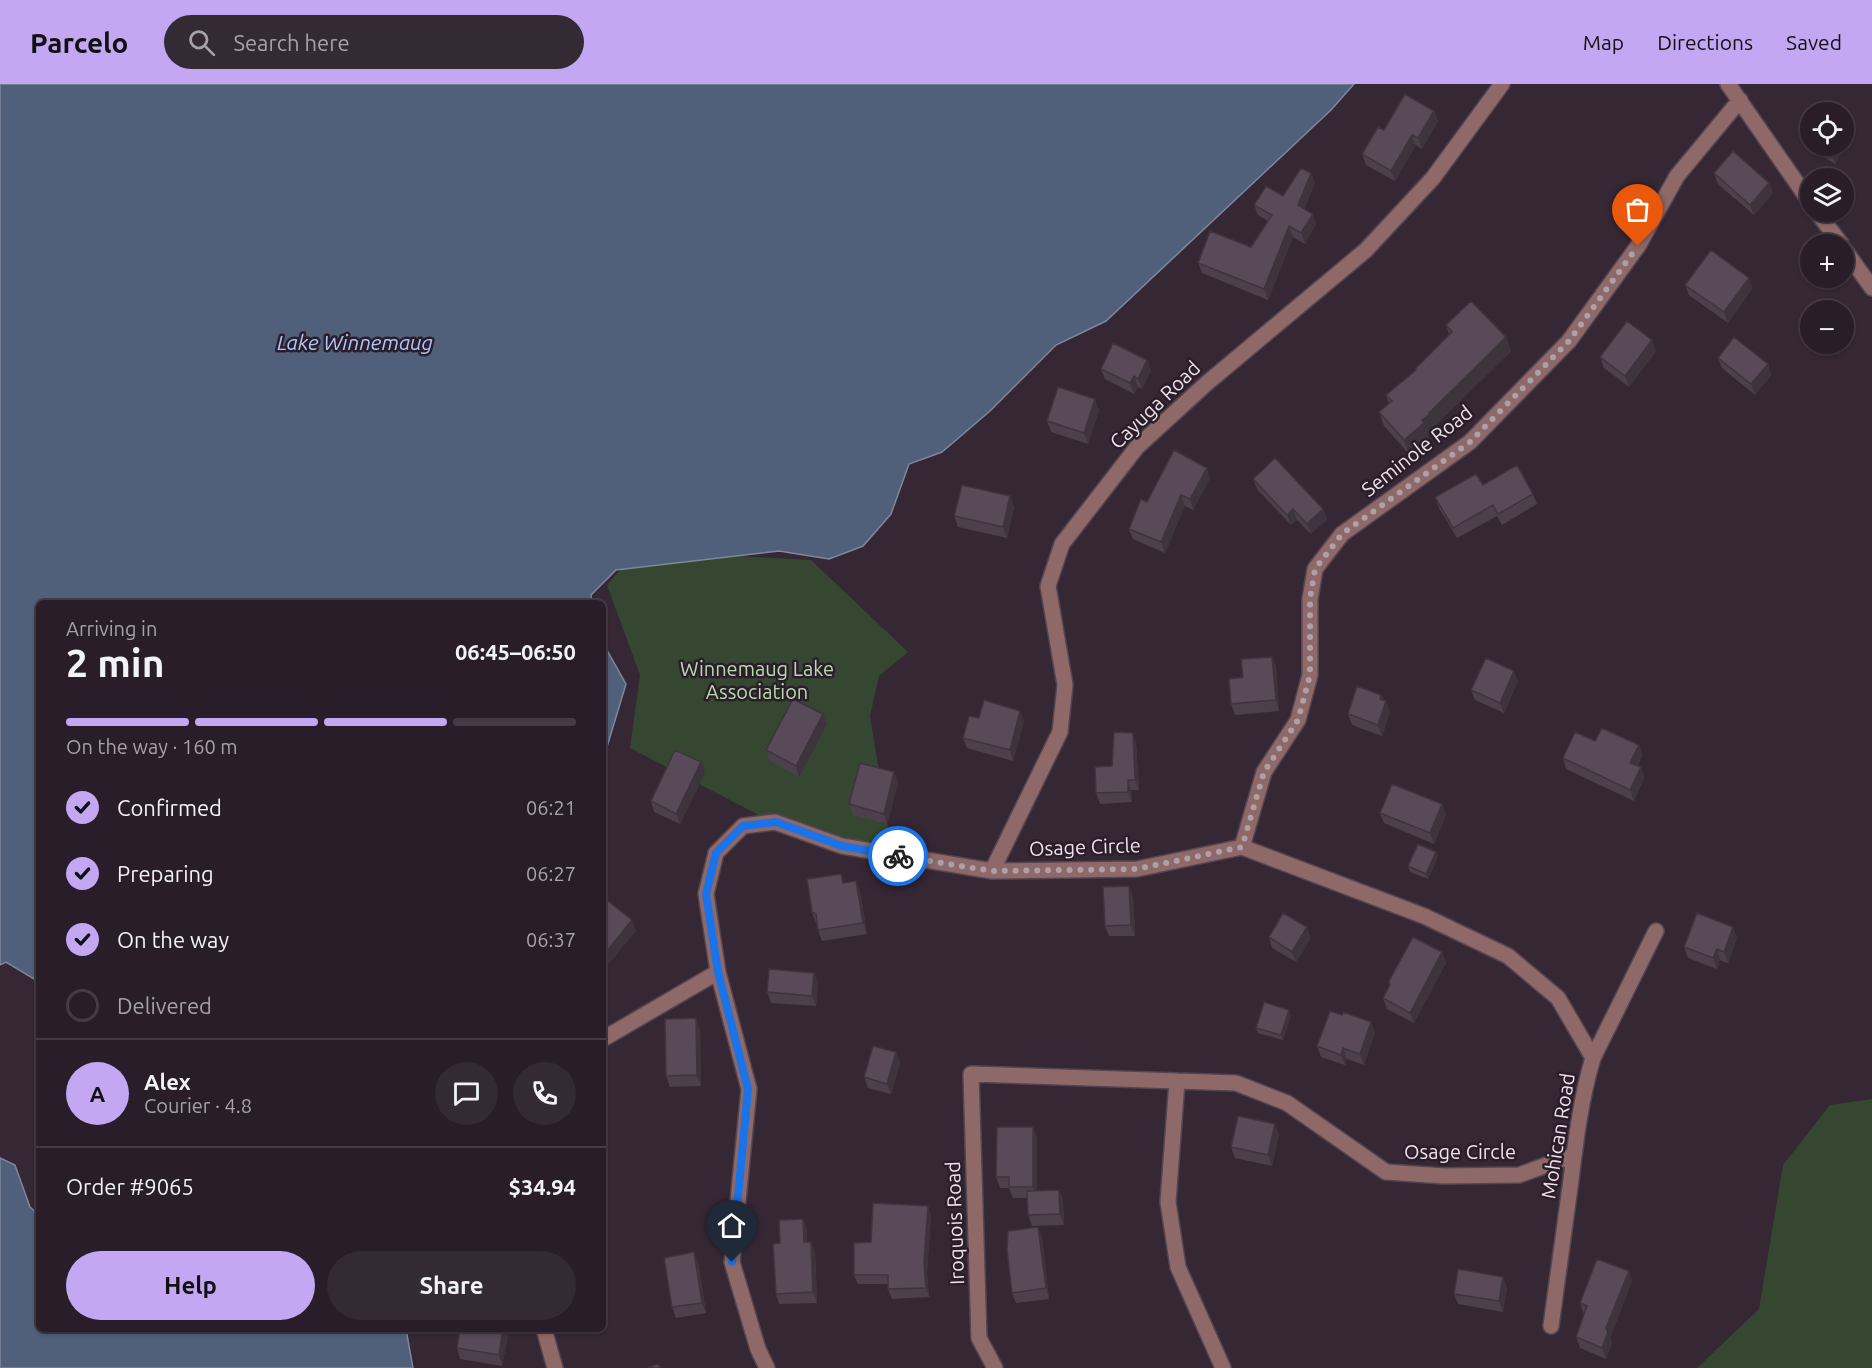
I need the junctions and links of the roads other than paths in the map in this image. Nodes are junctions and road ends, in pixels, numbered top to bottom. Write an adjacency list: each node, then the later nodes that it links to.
1 (1502, 84): 8 (street, Cayuga Road)
2 (1728, 84): 3 (street)
3 (1740, 100): 4 (street); 7 (street, Seminole Road)
4 (1800, 187)
5 (1854, 263): 6 (street)
6 (1872, 288)
7 (1242, 847): 8 (street, Osage Circle); 12 (street)
8 (992, 871): 10 (street, Osage Circle)
9 (1656, 931): 12 (street, Mohican Road)
10 (718, 972): 11 (street); 19 (street, Osage Circle)
11 (606, 1037)
12 (1593, 1058): 15 (street, Mohican Road)
13 (971, 1074): 14 (street, Osage Circle); 20 (street, Iroquois Road)
14 (1177, 1081): 15 (street, Osage Circle); 21 (street)
15 (1574, 1155): 16 (street, Mohican Road)
16 (1551, 1326)
17 (545, 1332): 18 (street)
18 (555, 1368)
19 (767, 1368)
20 (995, 1368)
21 (1223, 1368)

